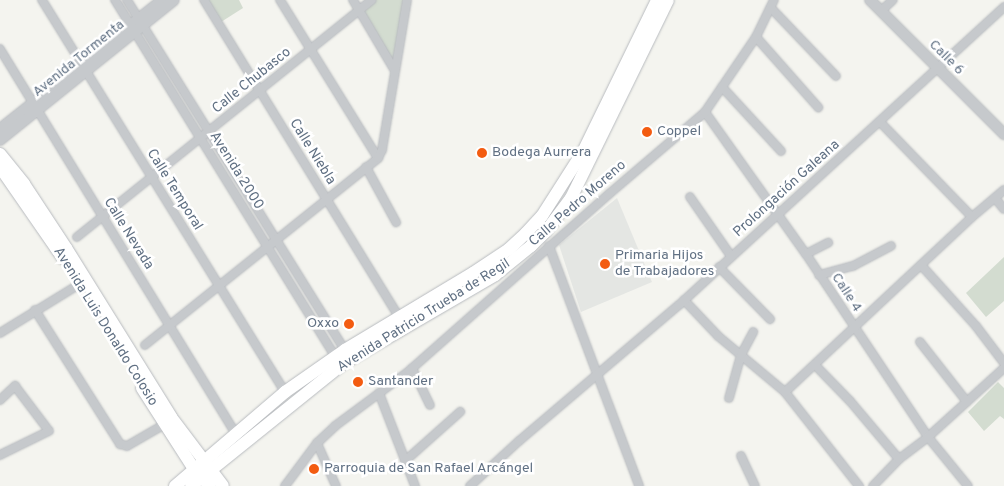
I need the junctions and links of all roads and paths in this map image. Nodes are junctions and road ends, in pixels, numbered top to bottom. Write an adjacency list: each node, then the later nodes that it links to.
1 (42, 0): 24 (street, Calle Temporal)
2 (115, 0): 20 (street, Avenida 2000)
3 (127, 0): 20 (street, Avenida 2000)
4 (162, 0): 20 (street, Avenida Tormenta)
5 (174, 0): 20 (street, Avenida Tormenta)
6 (204, 0): 29 (street, Calle Niebla)
7 (280, 0): 23 (street)
8 (353, 0): 18 (street)
9 (372, 0): 18 (street, Calle Chubasco)
10 (407, 0): 26 (street)
11 (657, 0): 70 (main road, Avenida Patricio Trueba de Regil)
12 (668, 0): 63 (main road, Avenida Patricio Trueba de Regil)
13 (774, 0): 17 (street, Calle Pedro Moreno)
14 (870, 0): 19 (street, Calle 6)
15 (893, 0): 19 (street)
16 (1004, 7): 25 (street, Prolongación Galeana)
17 (770, 8): 21 (street, Calle Pedro Moreno); 27 (street)
18 (359, 10): 23 (street, Calle Chubasco); 26 (street)
19 (881, 11): 25 (street, Calle 6)
20 (137, 25): 24 (street, Avenida Tormenta); 35 (street, Avenida 2000); 37 (street, Avenida 2000)
21 (756, 37): 28 (street, Calle Pedro Moreno); 31 (street)
22 (0, 49): 30 (street, Calle Nevada)
23 (310, 50): 29 (street, Calle Chubasco); 41 (street)
24 (84, 67): 30 (street, Avenida Tormenta); 44 (street, Calle Temporal)
25 (937, 68): 33 (street, Prolongación Galeana); 36 (street, Calle 6)
26 (395, 71): 41 (street)
27 (836, 76)
28 (722, 87): 32 (street, Calle Pedro Moreno); 39 (street)
29 (260, 91): 35 (street, Calle Chubasco); 48 (street, Calle Niebla)
30 (35, 106): 34 (street, Avenida Tormenta); 38 (street, Avenida Tormenta); 52 (street, Calle Nevada)
31 (818, 107)
32 (705, 112): 50 (street, Calle 4); 57 (street, Calle Pedro Moreno)
33 (880, 122): 50 (street, Prolongación Galeana); 51 (street)
34 (0, 129)
35 (209, 132): 37 (street, Calle Chubasco); 55 (street, Avenida 2000)
36 (1004, 134)
37 (201, 138): 44 (street, Calle Chubasco); 55 (street, Avenida 2000)
38 (0, 140)
39 (781, 151)
40 (0, 154): 65 (main road)
41 (378, 158): 43 (street)
42 (0, 167): 65 (main road, Avenida Luis Donaldo Colosio)
43 (366, 167): 48 (street); 53 (street)
44 (152, 178): 52 (street, Calle Chubasco); 66 (street, Calle Temporal)
45 (1004, 190): 47 (street)
46 (690, 197): 60 (street)
47 (995, 198): 49 (street); 51 (street)
48 (326, 199): 55 (street); 70 (street, Calle Niebla)
49 (1004, 208)
50 (778, 215): 59 (street, Calle 4); 60 (street, Prolongación Galeana)
51 (972, 217): 61 (street)
52 (103, 218): 54 (street, Calle Chubasco); 72 (street, Calle Nevada)
53 (396, 222)
54 (78, 237)
55 (271, 242): 66 (street); 78 (street, Avenida 2000)
56 (828, 244): 59 (street)
57 (549, 246): 67 (street, Calle Pedro Moreno); 84 (street)
58 (891, 246): 64 (street)
59 (806, 254): 64 (street, Calle 4)
60 (731, 256): 62 (street, Prolongación Galeana)
61 (922, 265): 73 (street); 80 (street)
62 (719, 267): 68 (street, Prolongación Galeana); 71 (street)
63 (495, 275): 67 (street); 101 (main road, Avenida Patricio Trueba de Regil)
64 (819, 275): 73 (street, Calle 4)
65 (83, 282): 69 (street); 93 (main road, Avenida Luis Donaldo Colosio); 101 (main road)
66 (219, 285): 72 (street); 85 (street, Calle Temporal)
67 (503, 287): 82 (street, Calle Pedro Moreno)
68 (684, 300): 79 (street); 84 (street, Prolongación Galeana)
69 (35, 310): 75 (street); 93 (street)
70 (399, 317): 78 (main road, Avenida Patricio Trueba de Regil)
71 (770, 319)
72 (170, 326): 77 (street); 94 (street, Calle Nevada)
73 (853, 328): 81 (street); 95 (street, Calle 4)
74 (753, 332): 79 (street)
75 (0, 333)
76 (920, 342): 90 (street)
77 (145, 345)
78 (340, 353): 85 (main road, Avenida Patricio Trueba de Regil)
79 (741, 355): 86 (street); 88 (street)
80 (1004, 363)
81 (815, 365): 86 (street); 99 (street)
82 (412, 368): 87 (street, Calle Pedro Moreno); 91 (street)
83 (1004, 368): 90 (street)
84 (597, 373): 108 (street, Prolongación Galeana); 109 (street)
85 (285, 392): 94 (main road, Avenida Patricio Trueba de Regil)
86 (785, 392): 111 (street)
87 (379, 393): 96 (street, Calle Pedro Moreno); 100 (street)
88 (729, 398)
89 (0, 400): 97 (street)
90 (967, 402): 95 (street)
91 (430, 404)
92 (460, 412): 100 (street)
93 (165, 424): 101 (main road, Avenida Luis Donaldo Colosio)
94 (235, 432): 101 (main road, Avenida Patricio Trueba de Regil)
95 (928, 436): 99 (street); 113 (street, Calle 4)
96 (317, 443): 105 (street, Calle Pedro Moreno); 106 (street)
97 (0, 455)
98 (741, 456): 110 (street)
99 (899, 459): 112 (street)
100 (405, 461): 107 (street)
101 (204, 472): 102 (main road); 103 (main road); 104 (main road)
102 (175, 486)
103 (191, 486)
104 (223, 486)
105 (284, 486)
106 (336, 486)
107 (415, 486)
108 (470, 486)
109 (639, 486)
110 (755, 486)
111 (859, 486)
112 (873, 486)
113 (968, 486)

